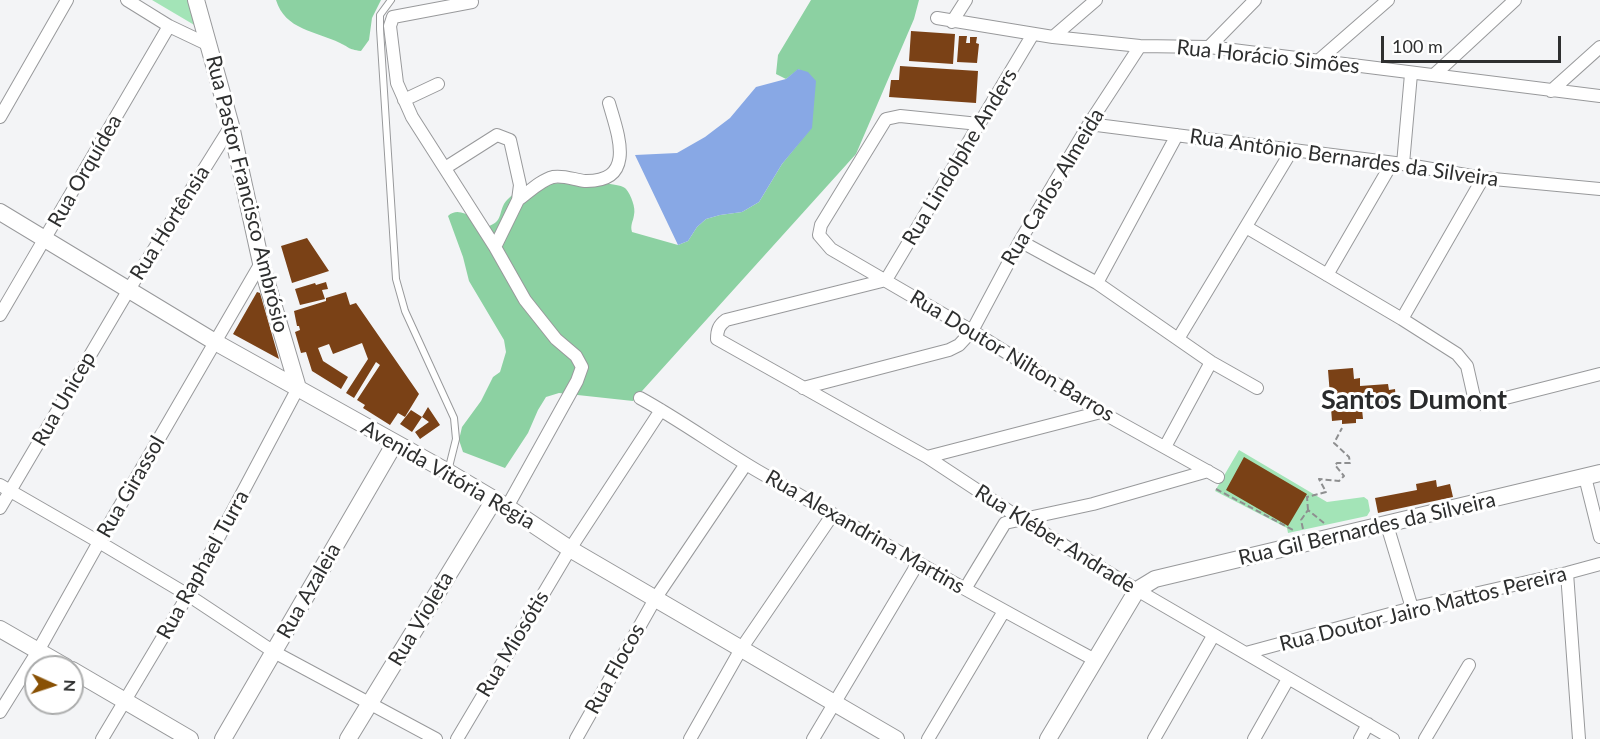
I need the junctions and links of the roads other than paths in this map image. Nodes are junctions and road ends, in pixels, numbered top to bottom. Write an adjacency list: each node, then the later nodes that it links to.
1 (67, 0): 28 (street)
2 (127, 0): 13 (street)
3 (196, 0): 16 (street, Rua Pastor Francisco Ambrósio)
4 (391, 0): 66 (lane)
5 (966, 0): 12 (street)
6 (1096, 0): 15 (street)
7 (1255, 0): 19 (street)
8 (1388, 0): 20 (street)
9 (1515, 0): 22 (street)
10 (472, 2): 26 (street)
11 (937, 18): 12 (street, Rua Horácio Simões)
12 (952, 22): 14 (street, Rua Horácio Simões)
13 (169, 26): 16 (street); 41 (street, Rua Orquídea)
14 (1033, 34): 15 (street, Rua Horácio Simões); 29 (street, Rua Lindolphe Anders)
15 (1053, 37): 17 (street, Rua Horácio Simões)
16 (209, 45): 31 (street, Rua Pastor Francisco Ambrósio)
17 (1140, 46): 19 (street, Rua Horácio Simões); 30 (street, Rua Carlos Almeida)
18 (1600, 46): 24 (street)
19 (1209, 47): 20 (street, Rua Horácio Simões)
20 (1318, 62): 21 (street, Rua Horácio Simões)
21 (1411, 74): 22 (street, Rua Horácio Simões); 34 (street)
22 (1434, 75): 24 (street, Rua Horácio Simões)
23 (438, 84): 26 (street)
24 (1551, 91): 25 (street, Rua Horácio Simões)
25 (1600, 96)
26 (404, 100): 35 (street)
27 (609, 103): 38 (street)
28 (0, 117)
29 (979, 124): 46 (street, Rua Lindolphe Anders); 46 (street, Rua Doutor Nilton Barros)
30 (1089, 124): 32 (street, Rua Antônio Bernardes da Silveira); 42 (street, Rua Carlos Almeida)
31 (231, 126): 44 (street, Rua Pastor Francisco Ambrósio); 48 (street, Rua Hortênsia)
32 (1177, 135): 33 (street, Rua Antônio Bernardes da Silveira); 47 (street)
33 (1292, 150): 34 (street, Rua Antônio Bernardes da Silveira); 40 (street)
34 (1398, 163): 36 (street, Rua Antônio Bernardes da Silveira); 45 (street)
35 (445, 168): 38 (street); 43 (street)
36 (1483, 178): 37 (street, Rua Antônio Bernardes da Silveira); 50 (street)
37 (1600, 189)
38 (518, 200): 43 (street)
39 (0, 212): 41 (street, Avenida Vitória Régia)
40 (1246, 227): 45 (street); 52 (street)
41 (46, 239): 48 (street, Avenida Vitória Régia); 49 (street, Rua Orquídea)
42 (1020, 241): 47 (street); 51 (street, Rua Carlos Almeida)
43 (495, 247): 69 (street)
44 (261, 263): 53 (street, Rua Girassol); 56 (street, Rua Pastor Francisco Ambrósio)
45 (1327, 275): 50 (street)
46 (886, 280): 51 (street, Rua Doutor Nilton Barros); 57 (street, Rua Kléber Andrade)
47 (1097, 283): 52 (street)
48 (128, 291): 53 (street, Avenida Vitória Régia); 68 (street, Rua Unicep)
49 (0, 315)
50 (1402, 319): 55 (street)
51 (972, 331): 57 (street); 61 (street, Rua Doutor Nilton Barros)
52 (1178, 339): 54 (street)
53 (215, 342): 56 (street, Avenida Vitória Régia); 75 (street, Rua Girassol)
54 (1211, 362): 58 (street); 63 (street)
55 (1600, 374)
56 (298, 388): 62 (street, Avenida Vitória Régia); 82 (street, Rua Raphael Turra)
57 (802, 388): 64 (street, Rua Kléber Andrade)
58 (1257, 388)
59 (640, 399): 60 (street, Rua Alexandrina Martins)
60 (661, 410): 65 (street, Rua Alexandrina Martins); 76 (street, Rua Miosótis)
61 (1101, 412): 63 (street, Rua Doutor Nilton Barros); 64 (street)
62 (395, 443): 66 (street, Avenida Vitória Régia); 90 (street, Rua Azaleia)
63 (1165, 447): 72 (street, Rua Doutor Nilton Barros)
64 (927, 457): 72 (street, Rua Kléber Andrade)
65 (746, 464): 71 (street, Rua Alexandrina Martins); 83 (street, Rua Flocos)
66 (448, 472): 69 (street, Avenida Vitória Régia)
67 (1592, 475): 73 (street, Rua Gil Bernardes da Silveira); 74 (street)
68 (5, 488): 70 (street, Rua Unicep); 75 (street)
69 (501, 504): 76 (street, Avenida Vitória Régia); 99 (street, Rua Violeta)
70 (0, 508)
71 (833, 514): 77 (street, Rua Alexandrina Martins); 88 (street)
72 (1021, 519): 80 (street); 81 (street, Rua Kléber Andrade)
73 (1387, 525): 81 (street, Rua Gil Bernardes da Silveira); 84 (street)
74 (1600, 537)
75 (99, 542): 82 (street); 89 (street, Rua Girassol)
76 (570, 549): 83 (street, Avenida Vitória Régia); 107 (street, Rua Miosótis)
77 (918, 563): 80 (street, Rua Alexandrina Martins); 98 (street)
78 (1600, 564): 79 (street, Rua Doutor Jairo Mattos Pereira)
79 (1567, 573): 84 (street, Rua Doutor Jairo Mattos Pereira); 119 (street)
80 (965, 589): 85 (street, Rua Alexandrina Martins)
81 (1137, 590): 87 (street, Rua Kléber Andrade); 93 (street)
82 (188, 595): 90 (street); 97 (street, Rua Raphael Turra)
83 (655, 599): 88 (street, Avenida Vitória Régia); 108 (street, Rua Flocos)
84 (1412, 608): 91 (street, Rua Doutor Jairo Mattos Pereira)
85 (1004, 611): 93 (street, Rua Alexandrina Martins); 112 (street)
86 (0, 629): 89 (street)
87 (1213, 636): 91 (street, Rua Kléber Andrade); 114 (street)
88 (741, 649): 98 (street, Avenida Vitória Régia); 109 (street)
89 (38, 651): 92 (street); 100 (street, Rua Girassol)
90 (274, 652): 99 (street); 104 (street, Rua Azaleia)
91 (1246, 653): 96 (street, Rua Kléber Andrade)
92 (45, 655)
93 (1095, 660): 113 (street)
94 (1470, 665): 118 (street)
95 (84, 677): 97 (street)
96 (1288, 679): 101 (street, Rua Kléber Andrade); 115 (street)
97 (126, 701): 102 (street, Rua Raphael Turra); 103 (street)
98 (835, 702): 110 (street); 111 (street, Avenida Vitória Régia)
99 (371, 703): 105 (street, Rua Violeta); 106 (street)
100 (0, 712)
101 (1368, 724): 116 (street); 117 (street, Rua Kléber Andrade)
102 (102, 739)
103 (190, 739)
104 (223, 739)
105 (348, 739)
106 (436, 739)
107 (457, 739)
108 (576, 739)
109 (690, 739)
110 (813, 739)
111 (896, 739)
112 (928, 739)
113 (1048, 739)
114 (1154, 739)
115 (1254, 739)
116 (1360, 739)
117 (1393, 739)
118 (1425, 739)
119 (1579, 739)

